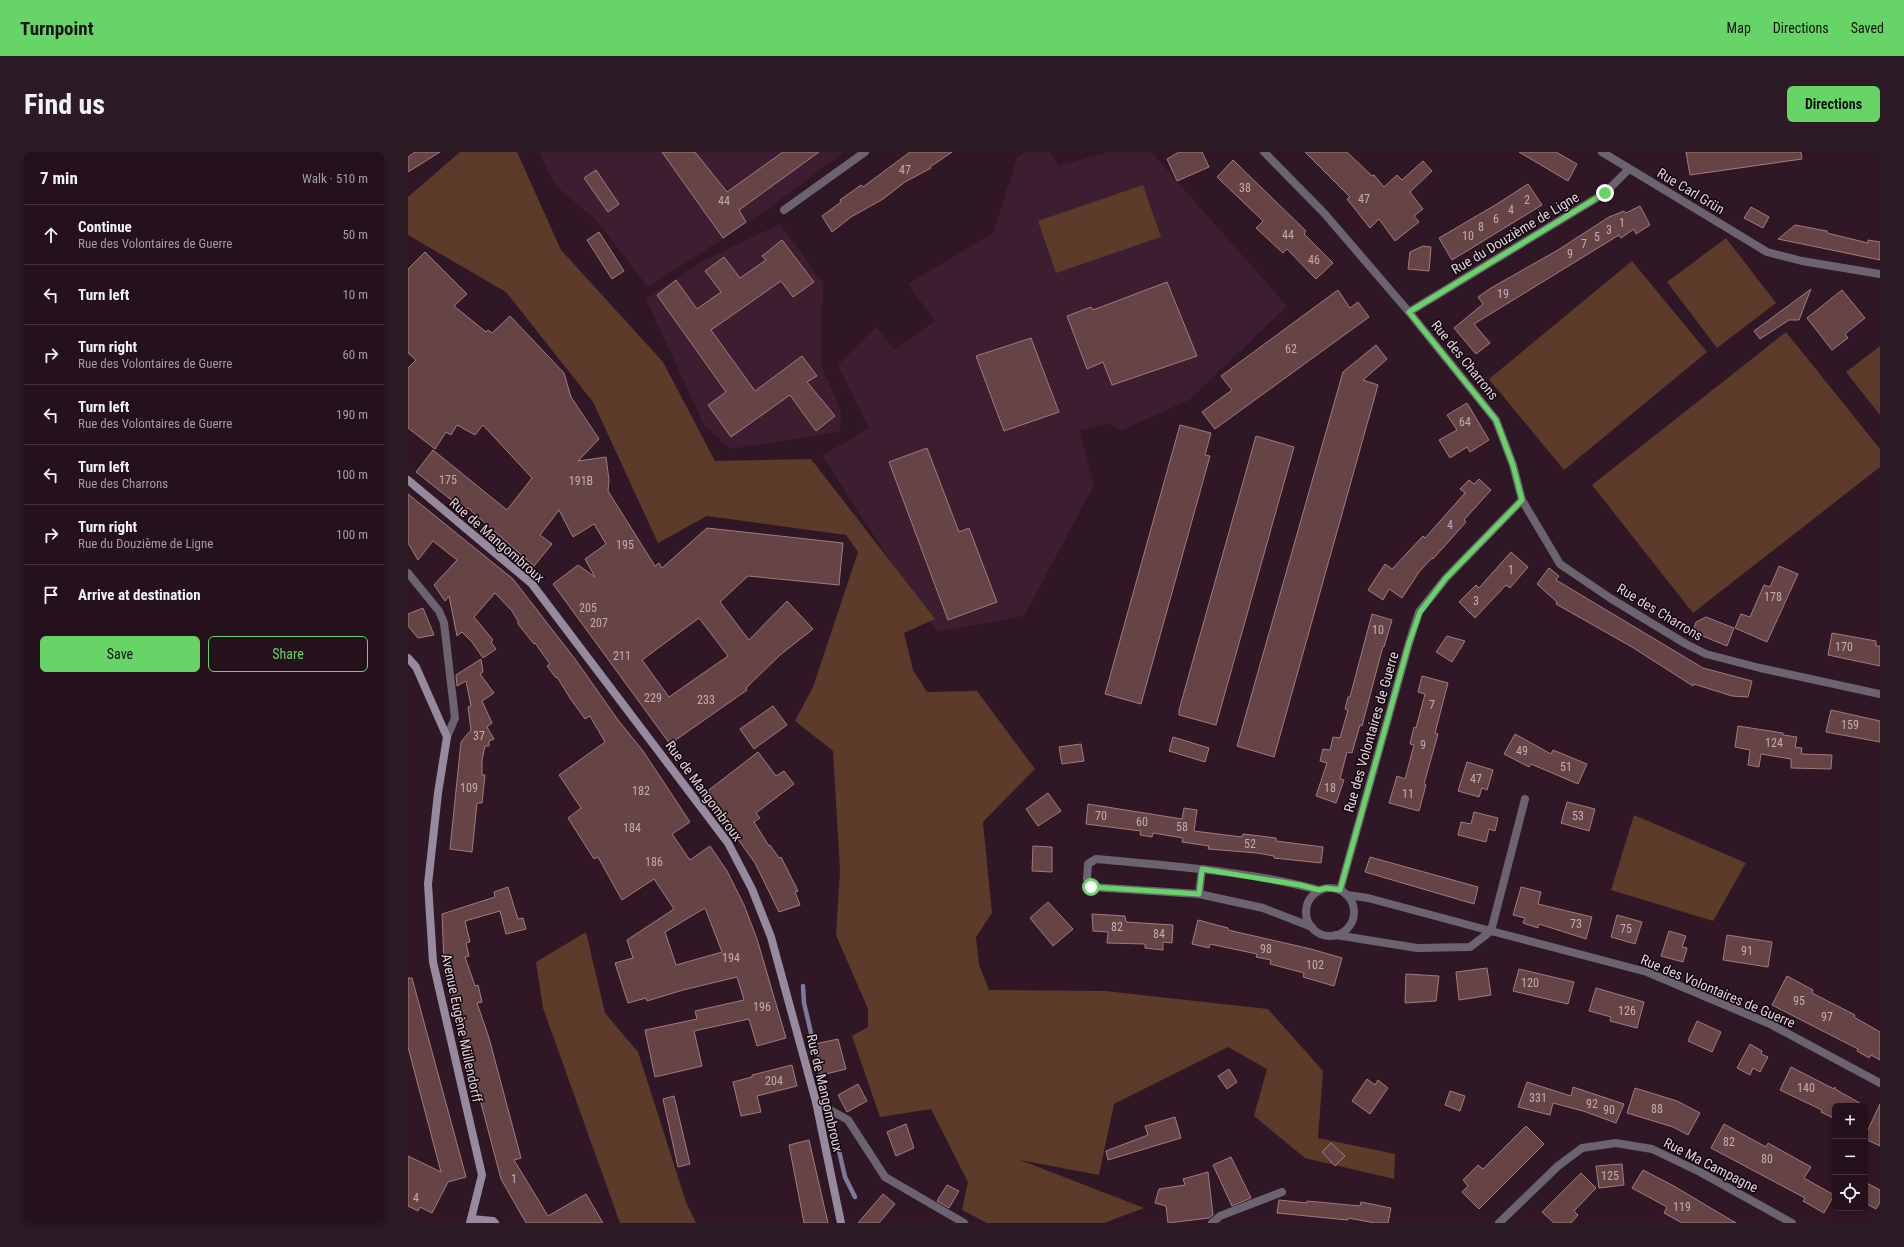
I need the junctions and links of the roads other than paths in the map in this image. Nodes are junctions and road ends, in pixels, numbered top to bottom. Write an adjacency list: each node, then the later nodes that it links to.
1 (865, 152): 5 (street)
2 (1264, 152): 7 (street, Rue des Charrons)
3 (1602, 152): 4 (street, Rue Carl Grün)
4 (1629, 169): 6 (street, Rue Carl Grün); 7 (street, Rue du Douzième de Ligne)
5 (784, 210)
6 (1880, 274)
7 (1409, 312): 9 (street, Rue des Charrons)
8 (408, 480): 23 (main road, Rue de Mangombroux)
9 (1522, 500): 12 (street, Rue des Charrons); 17 (street, Rue des Volontaires de Guerre)
10 (408, 573): 13 (street)
11 (408, 658): 13 (main road)
12 (1880, 694)
13 (447, 737): 25 (main road, Avenue Eugène Müllendorff)
14 (1525, 799): 20 (street)
15 (1202, 869): 16 (street, Rue des Volontaires de Guerre); 18 (street); 18 (street, Rue des Volontaires de Guerre)
16 (1319, 890): 17 (street, Rue des Volontaires de Guerre); 19 (street)
17 (1344, 892): 20 (street, Rue des Volontaires de Guerre); 21 (street)
18 (1199, 894): 19 (street, Rue des Volontaires de Guerre)
19 (1312, 927): 21 (street, Rue des Volontaires de Guerre)
20 (1491, 931): 21 (street, Rue des Volontaires de Guerre); 22 (street, Rue des Volontaires de Guerre)
21 (1336, 935)
22 (1880, 1083)
23 (816, 1102): 27 (main road, Rue de Mangombroux); 28 (street)
24 (1282, 1192): 29 (street)
25 (472, 1221): 26 (main road)
26 (495, 1223)
27 (841, 1223)
28 (964, 1223)
29 (1212, 1223)
30 (1499, 1223): 31 (street, Rue Ma Campagne)
31 (1792, 1223)

